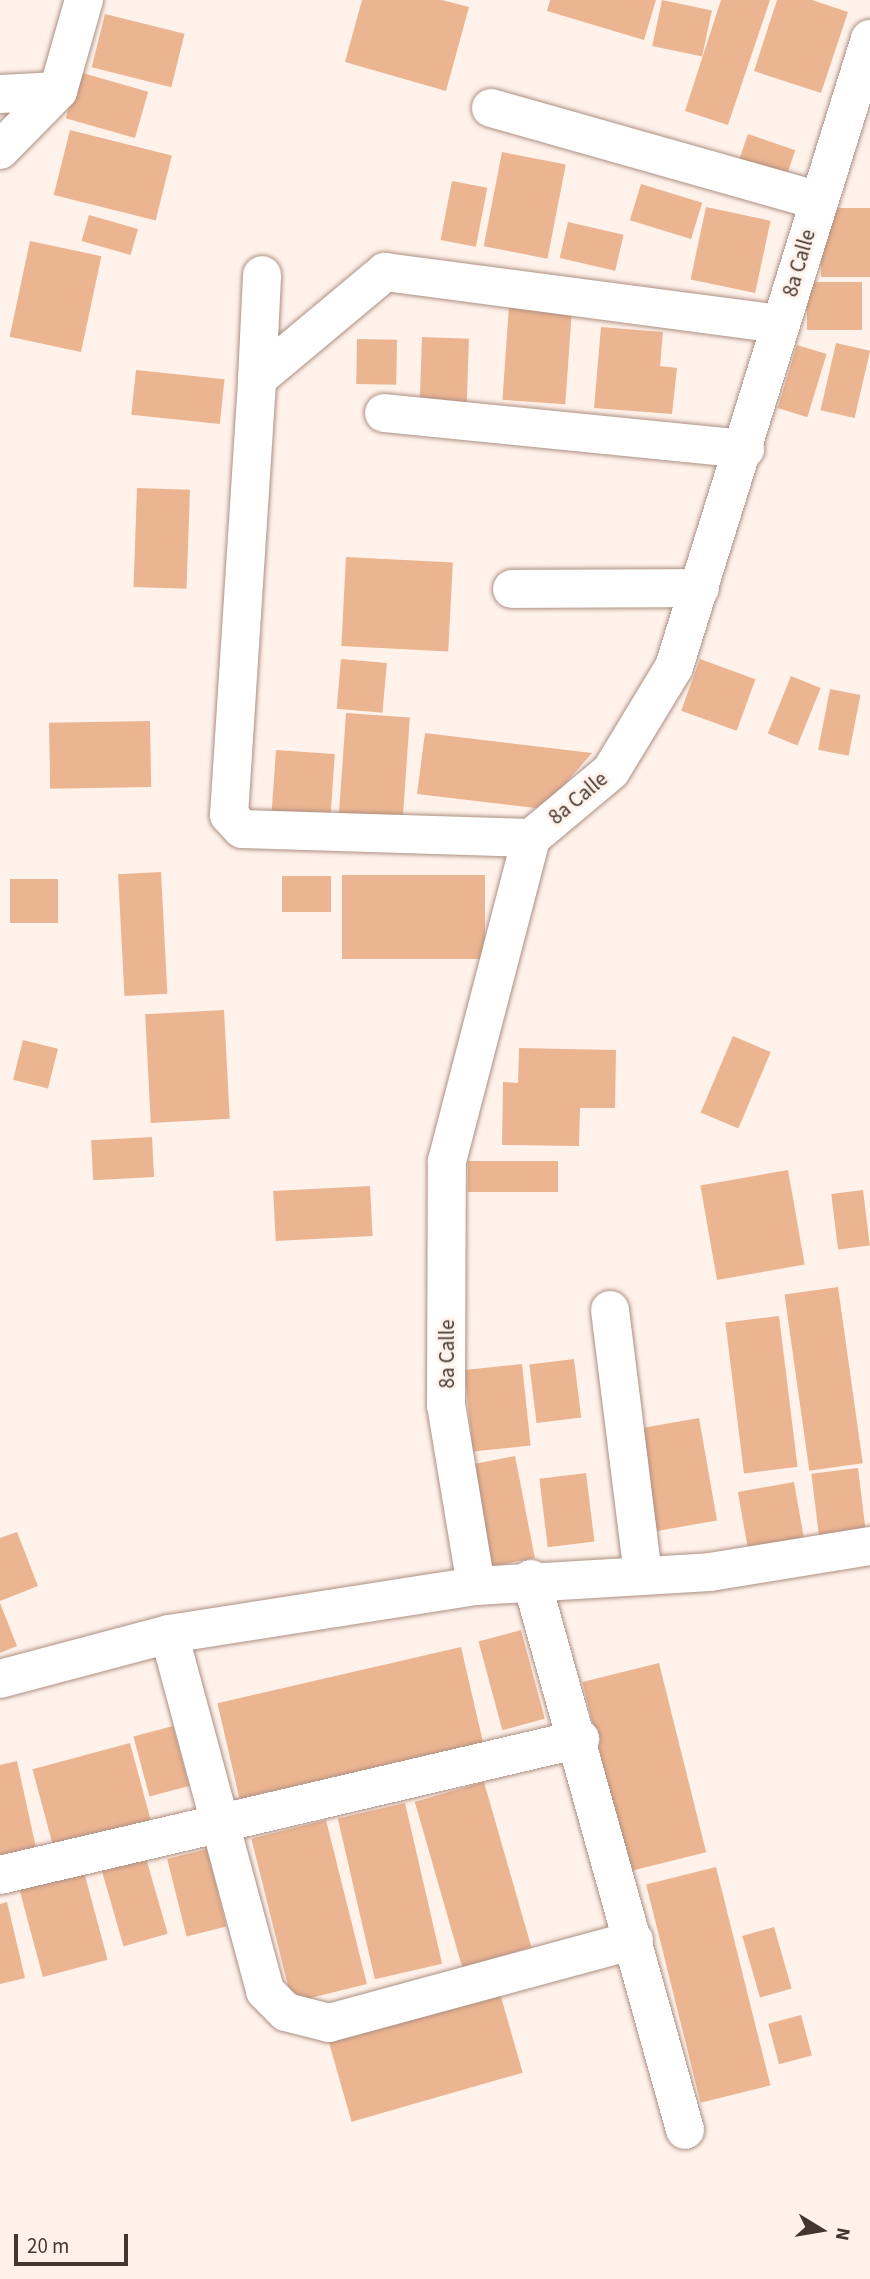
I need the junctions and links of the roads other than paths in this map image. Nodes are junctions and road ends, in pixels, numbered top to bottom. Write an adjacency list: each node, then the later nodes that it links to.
1 (84, 0): 3 (street)
2 (870, 39): 7 (street, 8a Calle)
3 (58, 91): 4 (street); 6 (street)
4 (0, 94)
5 (491, 108): 7 (street)
6 (0, 150)
7 (817, 200): 9 (street, 8a Calle)
8 (262, 275): 10 (street)
9 (781, 324): 10 (street); 12 (street, 8a Calle)
10 (257, 379): 15 (street)
11 (384, 413): 12 (street)
12 (745, 449): 13 (street, 8a Calle)
13 (700, 588): 14 (street); 15 (street, 8a Calle)
14 (512, 589)
15 (531, 838): 20 (street, 8a Calle)
16 (610, 1310): 18 (street)
17 (870, 1546): 18 (street)
18 (643, 1574): 19 (street)
19 (531, 1579): 20 (street); 23 (street)
20 (476, 1586): 21 (street)
21 (169, 1634): 22 (street); 24 (street)
22 (0, 1679)
23 (580, 1739): 24 (street); 26 (street)
24 (219, 1826): 25 (street); 26 (street)
25 (0, 1875)
26 (634, 1940): 27 (street)
27 (685, 2130)

